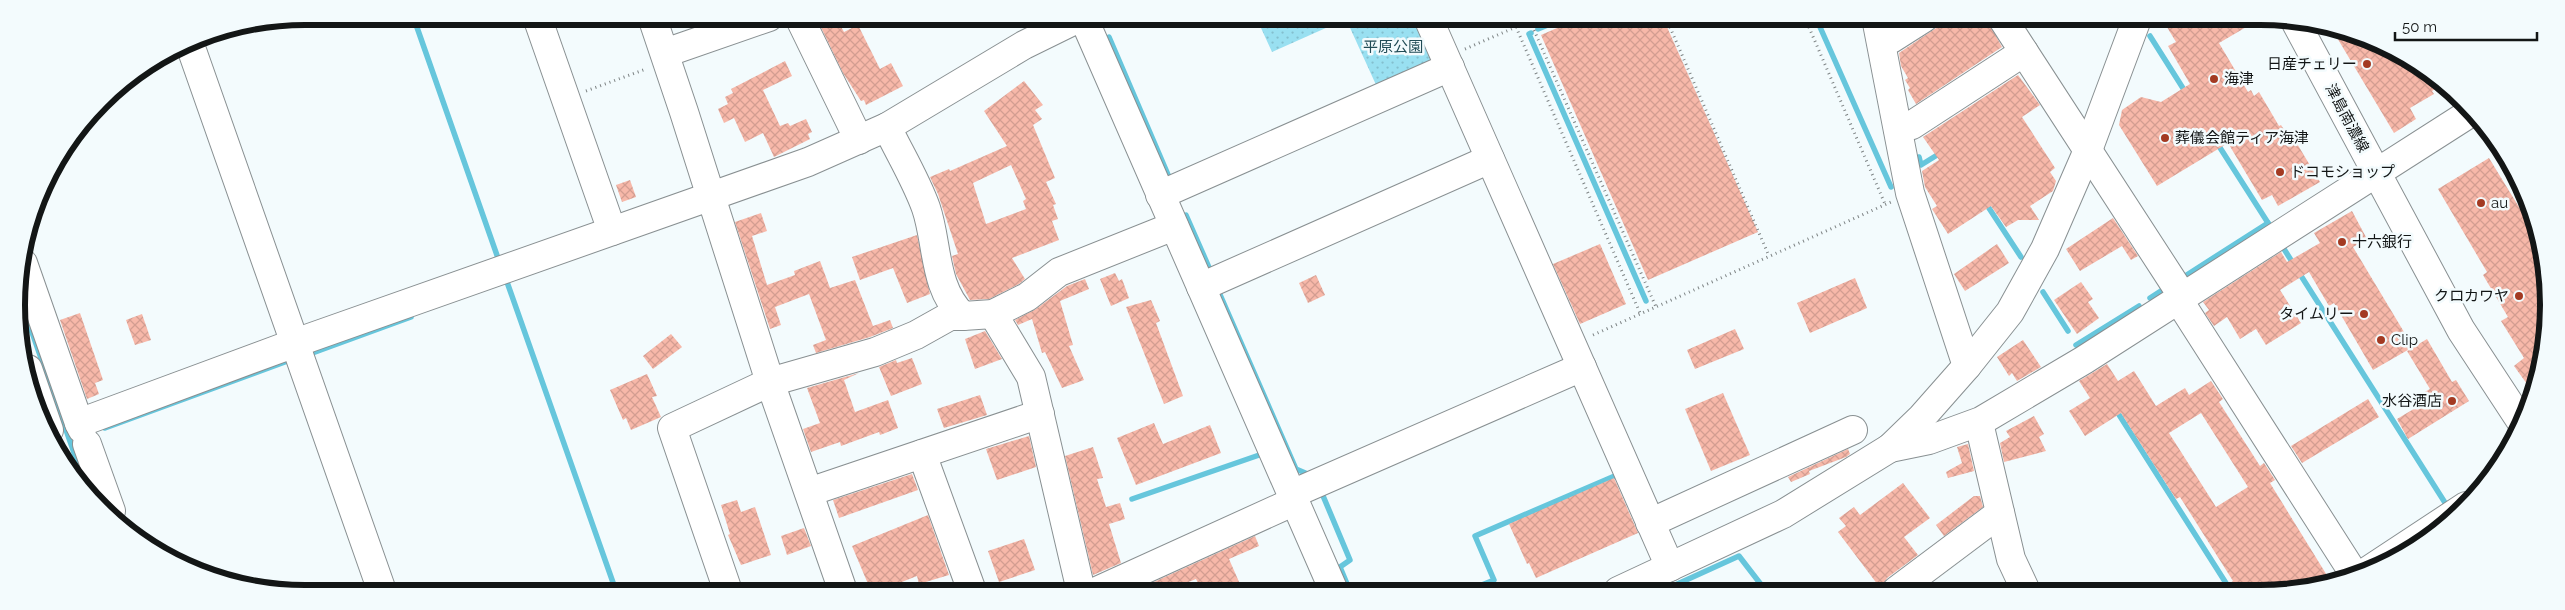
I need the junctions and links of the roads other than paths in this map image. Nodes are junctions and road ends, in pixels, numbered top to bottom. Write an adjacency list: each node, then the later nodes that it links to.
1 (540, 25): 26 (street)
2 (655, 25): 14 (street)
3 (748, 25): 14 (street)
4 (803, 25): 19 (street)
5 (1086, 25): 18 (street); 23 (street)
6 (1431, 25): 15 (street)
7 (1913, 25): 11 (street)
8 (2007, 25): 13 (street)
9 (2134, 25): 20 (street)
10 (2298, 27): 22 (street, 津島南濃線)
11 (1879, 30): 17 (street)
12 (191, 49): 32 (street)
13 (2024, 52): 17 (street); 20 (street)
14 (666, 57): 24 (street)
15 (1448, 62): 21 (street); 23 (street)
16 (2466, 115): 22 (street)
17 (1898, 129): 34 (street)
18 (892, 137): 19 (street); 31 (street)
19 (859, 140): 24 (street)
20 (2088, 150): 29 (street); 34 (street)
21 (1490, 158): 28 (street); 33 (street)
22 (2377, 174): 29 (street); 37 (street, 津島南濃線)
23 (1160, 195): 25 (street)
24 (713, 206): 26 (street); 35 (street)
25 (1174, 226): 28 (street); 30 (street)
26 (612, 231): 32 (street)
27 (27, 273): 40 (street)
28 (1201, 287): 44 (street)
29 (2181, 298): 38 (street); 49 (street)
30 (993, 314): 31 (street); 36 (street)
31 (963, 316): 35 (street)
32 (299, 354): 40 (street); 50 (street)
33 (1576, 355): 44 (street); 47 (street)
34 (1967, 366): 41 (street)
35 (770, 382): 43 (street); 51 (street)
36 (1040, 414): 42 (street); 54 (street)
37 (2517, 416)
38 (1979, 423): 41 (street); 46 (street)
39 (1853, 430): 47 (street)
40 (83, 432): 45 (street)
41 (1890, 448): 48 (street)
42 (922, 454): 43 (street); 53 (street)
43 (808, 492): 52 (street)
44 (1293, 498): 55 (street); 56 (street)
45 (109, 505)
46 (2000, 513): 58 (street); 59 (street)
47 (1650, 523): 48 (street)
48 (1670, 567): 57 (street)
49 (2351, 570)
50 (380, 585)
51 (726, 585)
52 (841, 585)
53 (970, 585)
54 (1080, 585)
55 (1110, 585)
56 (1331, 585)
57 (1635, 585)
58 (1904, 585)
59 (2023, 585)

